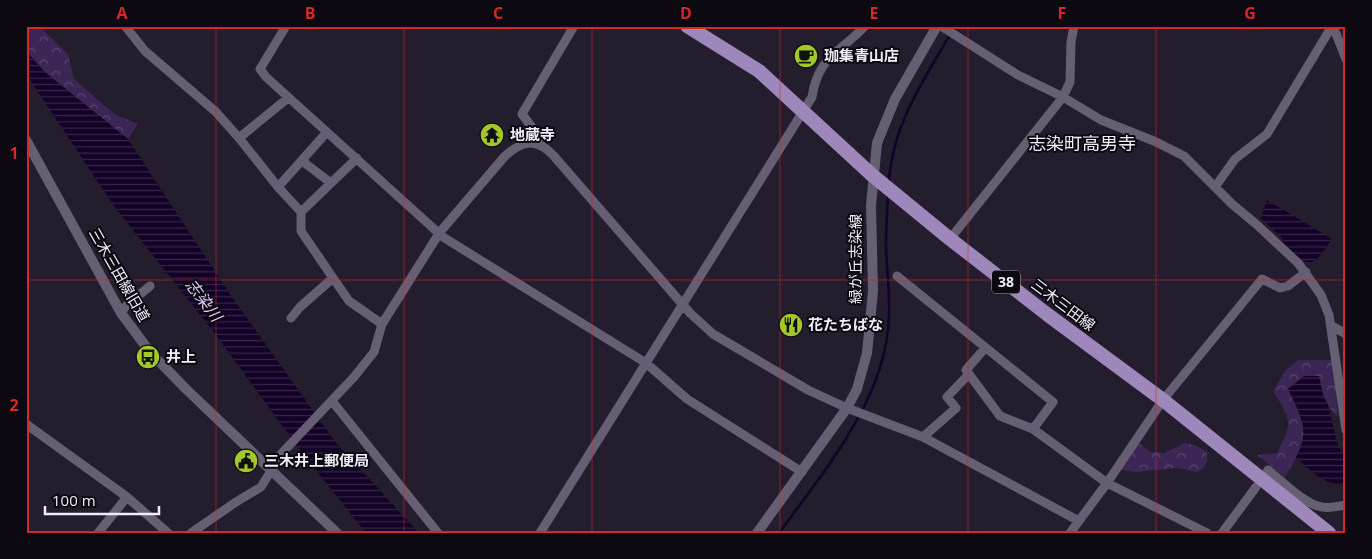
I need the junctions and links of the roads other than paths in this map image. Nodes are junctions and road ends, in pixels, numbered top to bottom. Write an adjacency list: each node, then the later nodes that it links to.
1 (125, 26): 15 (street)
2 (286, 26): 12 (street)
3 (574, 26): 17 (street)
4 (687, 26): 13 (main road, 三木三田線 / 38)
5 (866, 26): 13 (street)
6 (937, 26): 20 (street, 緑が丘志染線)
7 (941, 26): 11 (street)
8 (1074, 26): 11 (street)
9 (1332, 26): 10 (street); 23 (street)
10 (1346, 59)
11 (1063, 97): 23 (street); 26 (street)
12 (288, 98): 14 (street); 15 (street)
13 (803, 110): 20 (main road, 三木三田線 / 38); 31 (street)
14 (327, 132): 18 (street); 19 (street)
15 (239, 138): 22 (street)
16 (26, 140): 32 (street, 三木三田線旧道)
17 (541, 145): 25 (street); 31 (street)
18 (357, 158): 21 (street); 25 (street)
19 (302, 159): 21 (street); 22 (street)
20 (872, 175): 26 (main road, 三木三田線 / 38); 42 (street, 緑が丘志染線)
21 (331, 183): 24 (street)
22 (278, 187): 24 (street)
23 (1215, 187): 27 (street)
24 (301, 212): 29 (street)
25 (440, 232): 34 (street); 38 (street)
26 (950, 239): 41 (main road, 三木三田線 / 38)
27 (1306, 272): 35 (street); 41 (street)
28 (897, 276): 37 (street)
29 (333, 278): 33 (street); 34 (street)
30 (150, 286): 32 (street)
31 (682, 303): 38 (street); 42 (street)
32 (121, 313): 47 (street, 三木三田線旧道)
33 (291, 318)
34 (382, 324): 40 (street)
35 (1332, 326): 36 (street); 45 (street)
36 (1346, 334)
37 (985, 348): 39 (street); 44 (street)
38 (646, 363): 48 (street); 60 (street)
39 (969, 374): 44 (street); 46 (street)
40 (332, 400): 47 (street); 59 (street)
41 (1163, 400): 50 (street); 65 (main road, 三木三田線 / 38)
42 (847, 408): 46 (street); 48 (street, 緑が丘志染線)
43 (26, 424): 52 (street)
44 (1033, 429): 50 (street)
45 (1346, 430)
46 (923, 437): 54 (street)
47 (272, 469): 57 (street); 58 (street, 三木三田線旧道)
48 (802, 472): 61 (street, 緑が丘志染線)
49 (1267, 472): 53 (street)
50 (1107, 483): 54 (street); 63 (street)
51 (1256, 487): 64 (street)
52 (127, 498): 55 (street); 56 (street)
53 (1346, 505)
54 (1079, 521): 62 (street)
55 (98, 533)
56 (168, 533)
57 (192, 533)
58 (337, 533)
59 (438, 533)
60 (540, 533)
61 (756, 533)
62 (1070, 533)
63 (1207, 533)
64 (1222, 533)
65 (1329, 533)

